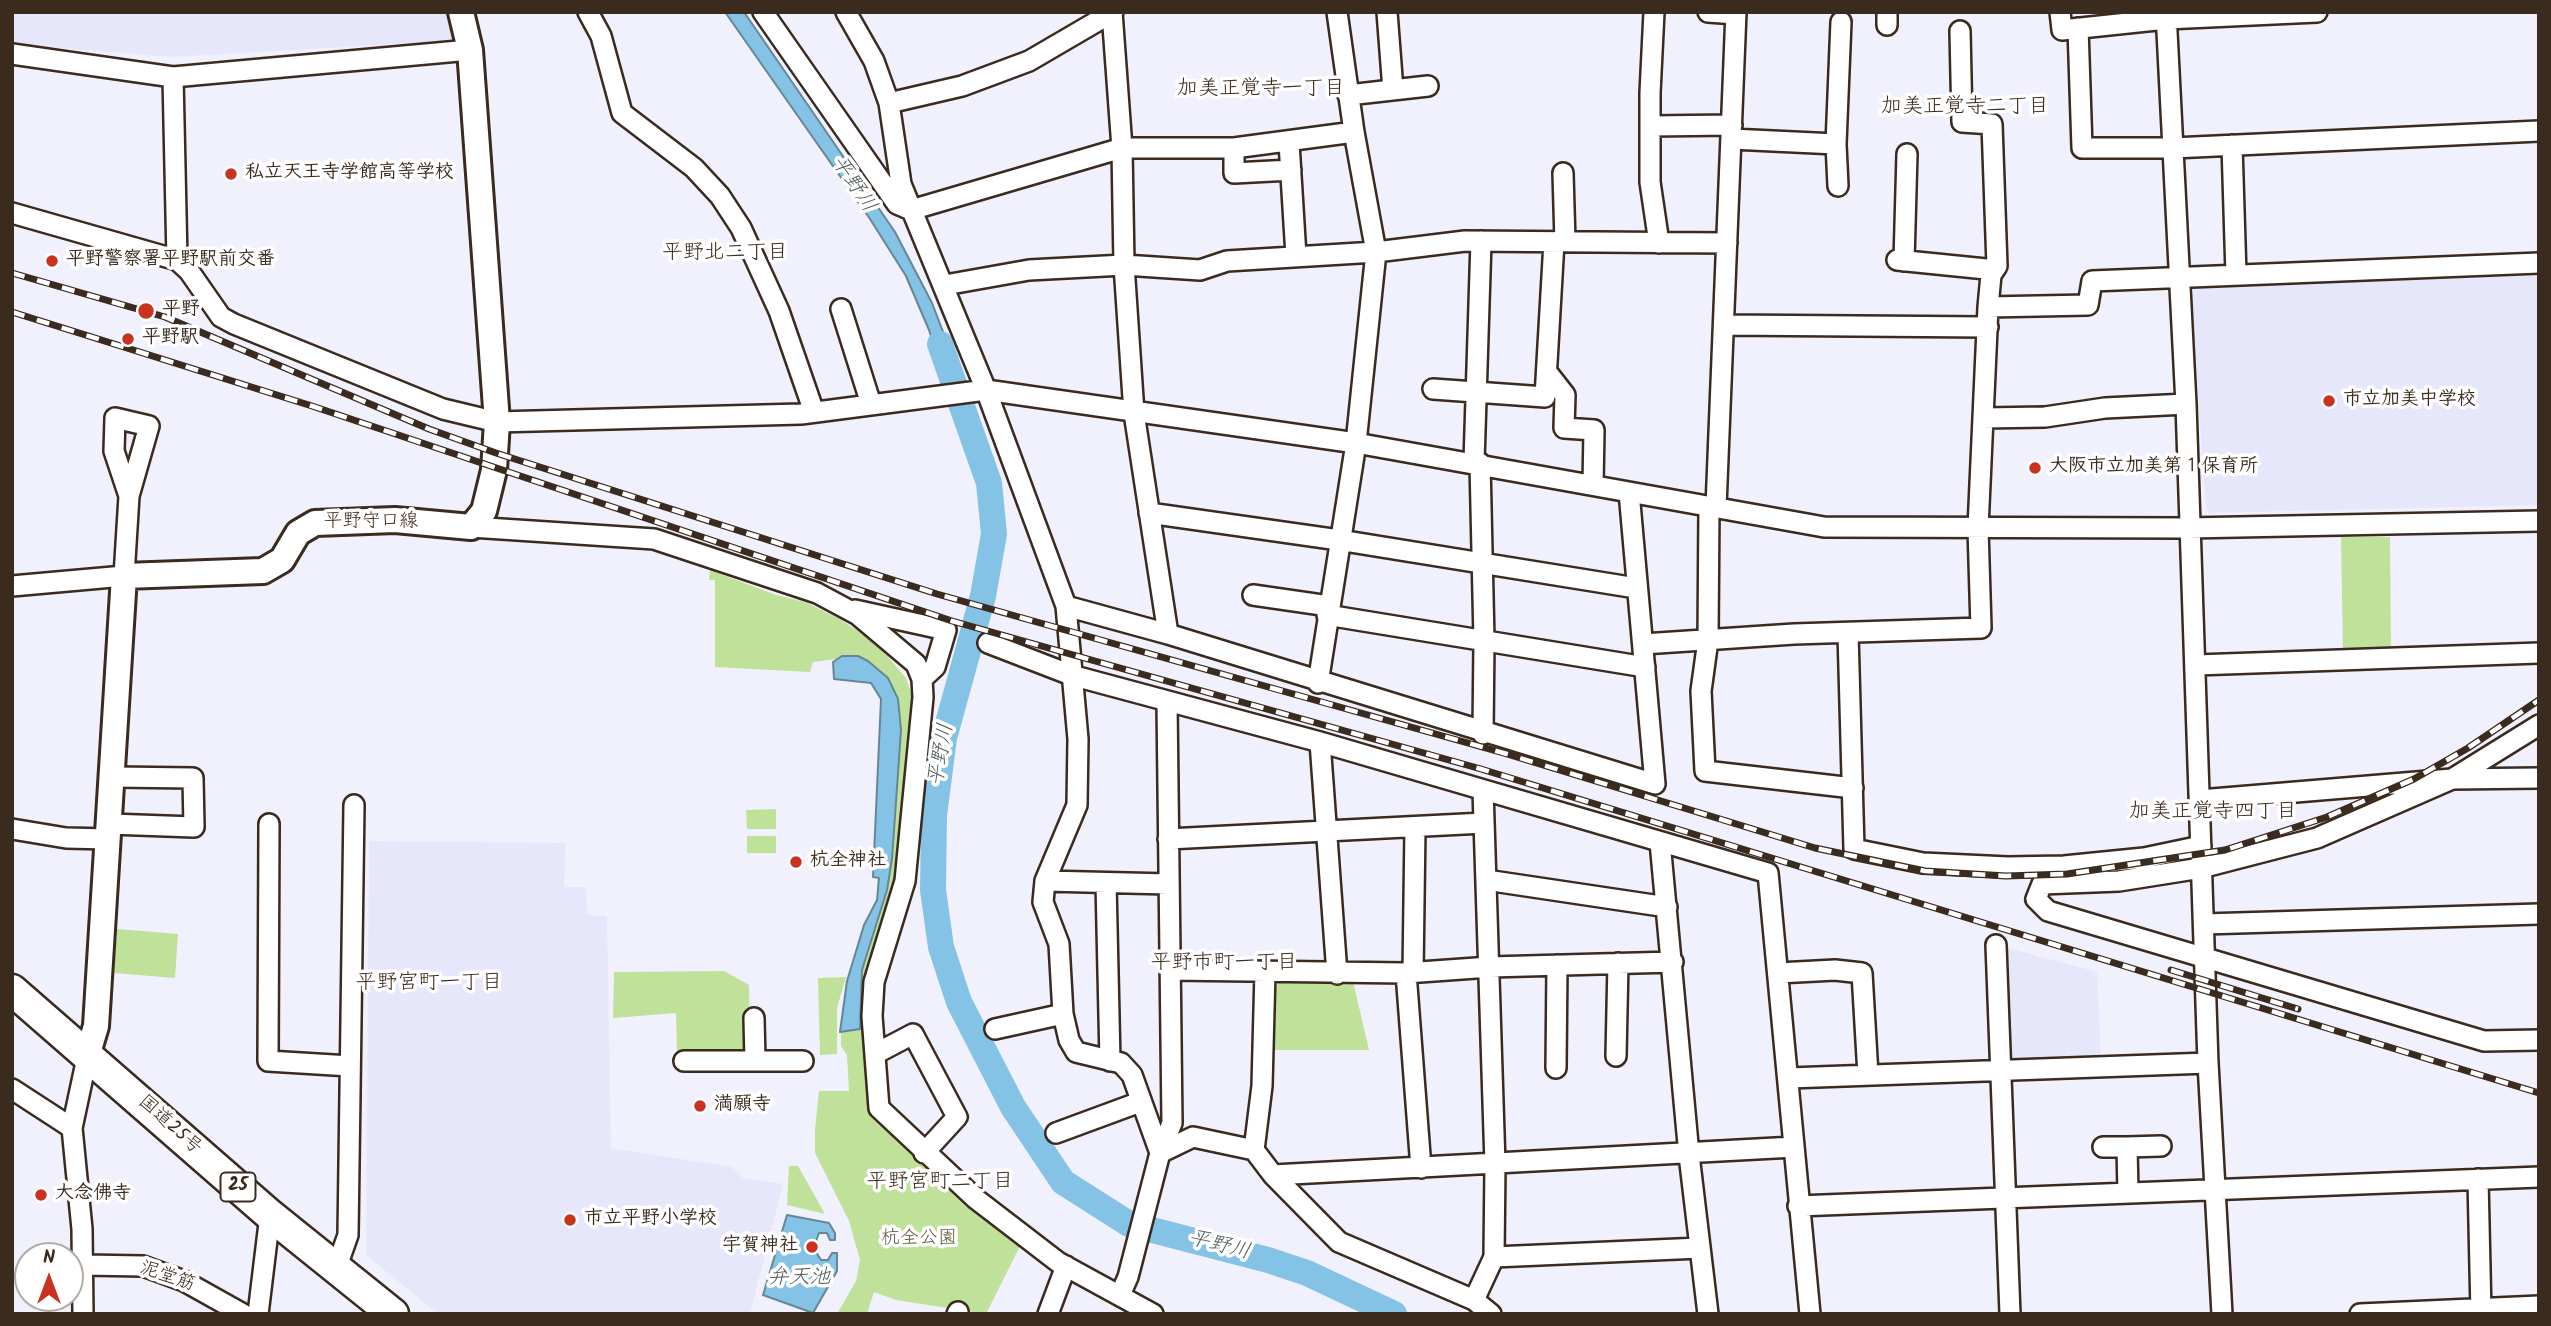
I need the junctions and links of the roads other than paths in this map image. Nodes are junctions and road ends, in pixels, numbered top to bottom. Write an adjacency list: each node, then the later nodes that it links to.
1 (461, 12): 17 (main road)
2 (588, 12): 63 (street)
3 (763, 12): 38 (street)
4 (846, 12): 23 (street)
5 (1112, 12): 23 (street); 31 (street)
6 (1337, 12): 22 (street)
7 (1387, 12): 21 (street)
8 (1654, 12): 24 (street)
9 (1708, 12): 12 (street)
10 (2060, 12): 15 (street)
11 (2317, 12): 13 (street)
12 (1736, 13): 27 (street)
13 (2166, 16): 15 (street); 33 (street)
14 (1841, 22): 29 (street)
15 (2078, 29): 33 (street)
16 (1960, 31): 49 (street)
17 (470, 50): 19 (street); 66 (main road)
18 (12, 54): 19 (street)
19 (173, 77): 46 (street)
20 (1428, 86): 21 (street)
21 (1393, 90): 22 (street)
22 (1348, 94): 26 (street)
23 (889, 103): 38 (street)
24 (1650, 125): 27 (street); 42 (street)
25 (2539, 131): 30 (street)
26 (1353, 132): 28 (street); 44 (street)
27 (1732, 132): 29 (street); 43 (street)
28 (1289, 143): 32 (street); 35 (street)
29 (1836, 144): 37 (street)
30 (2232, 145): 33 (street); 50 (street)
31 (1122, 148): 32 (street); 38 (street); 48 (street)
32 (1234, 148): 35 (street)
33 (2173, 148): 51 (street)
34 (1908, 154): 49 (street)
35 (1291, 170): 45 (street)
36 (1563, 173): 41 (street)
37 (1838, 186)
38 (911, 210): 52 (street)
39 (12, 213): 46 (street)
40 (1481, 241): 41 (street); 44 (street); 60 (street)
41 (1559, 242): 42 (street); 57 (street)
42 (1659, 243): 43 (street)
43 (1727, 243): 55 (street)
44 (1376, 252): 45 (street); 67 (street)
45 (1296, 256): 48 (street)
46 (177, 260): 66 (street)
47 (2539, 263): 50 (street)
48 (1124, 265): 52 (street); 64 (street)
49 (1991, 275): 53 (street)
50 (2236, 275): 51 (street)
51 (2179, 278): 53 (street); 62 (street)
52 (945, 285): 59 (street)
53 (1989, 307): 56 (street)
54 (841, 309): 61 (street)
55 (1724, 325): 56 (street); 72 (street)
56 (1988, 327): 65 (street)
57 (1547, 372): 60 (street); 69 (street)
58 (1433, 389): 60 (street)
59 (982, 391): 61 (street); 64 (street); 84 (street)
60 (1476, 391): 68 (street)
61 (871, 404): 63 (street)
62 (2186, 404): 65 (street); 76 (street)
63 (814, 412): 66 (street)
64 (1134, 413): 67 (street); 73 (street)
65 (1983, 418): 77 (street)
66 (497, 422): 75 (main road)
67 (1356, 443): 68 (street); 78 (street)
68 (1477, 463): 69 (street); 79 (street)
69 (1592, 485): 70 (street)
70 (1629, 492): 72 (street); 82 (street)
71 (129, 496): 80 (street)
72 (1712, 507): 77 (street); 90 (street)
73 (1149, 513): 78 (street); 88 (street)
74 (2539, 521): 76 (street)
75 (471, 527): 80 (main road, 平野守口線); 85 (street)
76 (2188, 527): 77 (street); 94 (street)
77 (1978, 528): 87 (street)
78 (1339, 540): 79 (street); 86 (street)
79 (1482, 563): 82 (street); 89 (street)
80 (124, 576): 81 (street); 103 (main road)
81 (12, 586)
82 (1636, 588): 92 (street)
83 (1253, 595): 86 (street)
84 (1066, 606): 88 (street); 96 (street)
85 (842, 607): 97 (street); 97 (street)
86 (1328, 610): 89 (street); 98 (street)
87 (1848, 633): 90 (street); 106 (street)
88 (1168, 634): 98 (street)
89 (1484, 640): 95 (street); 101 (street)
90 (1708, 640): 92 (street); 106 (street)
91 (988, 643): 96 (street)
92 (1643, 644): 95 (street)
93 (2539, 653): 94 (street)
94 (2196, 665): 108 (street)
95 (1645, 667): 101 (street)
96 (1071, 675): 99 (street); 121 (street)
97 (922, 679): 144 (street)
98 (1318, 683): 101 (street)
99 (1167, 703): 102 (street); 116 (street)
100 (2539, 725): 105 (street)
101 (1483, 734)
102 (1320, 742): 107 (street); 115 (street)
103 (114, 777): 114 (main road); 114 (street)
104 (2539, 778): 105 (street)
105 (2452, 779): 108 (street); 119 (street)
106 (1853, 788): 118 (street)
107 (1483, 790): 110 (street); 117 (street)
108 (2200, 800): 118 (street)
109 (354, 805): 151 (street)
110 (1484, 823): 112 (street); 120 (street)
111 (270, 824): 151 (street)
112 (1415, 828): 115 (street); 135 (street)
113 (12, 829): 114 (street)
114 (109, 832): 143 (main road)
115 (1324, 833): 116 (street); 136 (street)
116 (1168, 839): 123 (street)
117 (1660, 842): 124 (street); 137 (street)
118 (2201, 846): 119 (street)
119 (2202, 868): 126 (street); 128 (street)
120 (1486, 880): 124 (street); 132 (street)
121 (1045, 881): 122 (street); 139 (street)
122 (1106, 883): 123 (street); 149 (street)
123 (1169, 884): 133 (street)
124 (1667, 907): 129 (street)
125 (2539, 914): 126 (street)
126 (2204, 924): 128 (street)
127 (1996, 946): 153 (street)
128 (2205, 959): 142 (street); 150 (street)
129 (1673, 962): 130 (street); 167 (street)
130 (1618, 963): 131 (street); 145 (street)
131 (1557, 965): 132 (street); 152 (street)
132 (1490, 967): 135 (street); 168 (street)
133 (1170, 970): 134 (street); 166 (street)
134 (1265, 972): 136 (street); 164 (street)
135 (1409, 973): 136 (street); 169 (street)
136 (1337, 974)
137 (1778, 974): 154 (street); 155 (street)
138 (12, 990): 143 (highway, 国道25号 / 25)
139 (1063, 1014): 141 (street); 149 (street)
140 (754, 1017): 147 (street)
141 (995, 1029)
142 (2539, 1040)
143 (88, 1053): 158 (street); 177 (highway, 国道25号 / 25)
144 (875, 1054): 165 (street); 165 (street)
145 (1616, 1056)
146 (684, 1061): 147 (street)
147 (755, 1061): 148 (street)
148 (803, 1061)
149 (1110, 1061): 157 (street)
150 (2208, 1063): 153 (street); 173 (street)
151 (350, 1066): 182 (street)
152 (1556, 1068)
153 (2000, 1070): 154 (street); 175 (street)
154 (1868, 1075): 155 (street)
155 (1789, 1078): 161 (street)
156 (12, 1089): 158 (street)
157 (1140, 1102): 159 (street); 166 (street)
158 (72, 1128): 180 (street)
159 (1056, 1133)
160 (2161, 1146): 163 (street)
161 (1794, 1147): 167 (street); 176 (street)
162 (2104, 1147): 163 (street)
163 (2127, 1147): 174 (street)
164 (1254, 1150): 166 (street); 170 (street)
165 (924, 1153): 181 (street)
166 (1160, 1153): 184 (street)
167 (1689, 1155): 168 (street); 178 (street)
168 (1495, 1164): 169 (street); 179 (street)
169 (1420, 1168): 170 (street)
170 (1273, 1175): 183 (street)
171 (2539, 1177): 172 (street)
172 (2478, 1179): 173 (street); 186 (street)
173 (2214, 1190): 174 (street); 197 (street)
174 (2128, 1193): 175 (street)
175 (2004, 1197): 176 (street); 196 (street)
176 (1798, 1206): 195 (street)
177 (270, 1215): 182 (highway, 国道25号 / 25); 189 (street)
178 (1700, 1248): 179 (street); 194 (street)
179 (1494, 1257): 183 (street)
180 (85, 1265): 187 (street); 188 (street, 泥堂筋)
181 (1066, 1266): 184 (street); 191 (street)
182 (336, 1269): 190 (highway, 国道25号 / 25)
183 (1474, 1300): 193 (street)
184 (1124, 1303): 192 (street)
185 (2539, 1306): 186 (street)
186 (2481, 1311): 198 (street)
187 (83, 1314)
188 (243, 1314)
189 (258, 1314)
190 (393, 1314)
191 (1048, 1314)
192 (1153, 1314)
193 (1491, 1314)
194 (1708, 1314)
195 (1810, 1314)
196 (2010, 1314)
197 (2222, 1314)
198 (2360, 1314)

